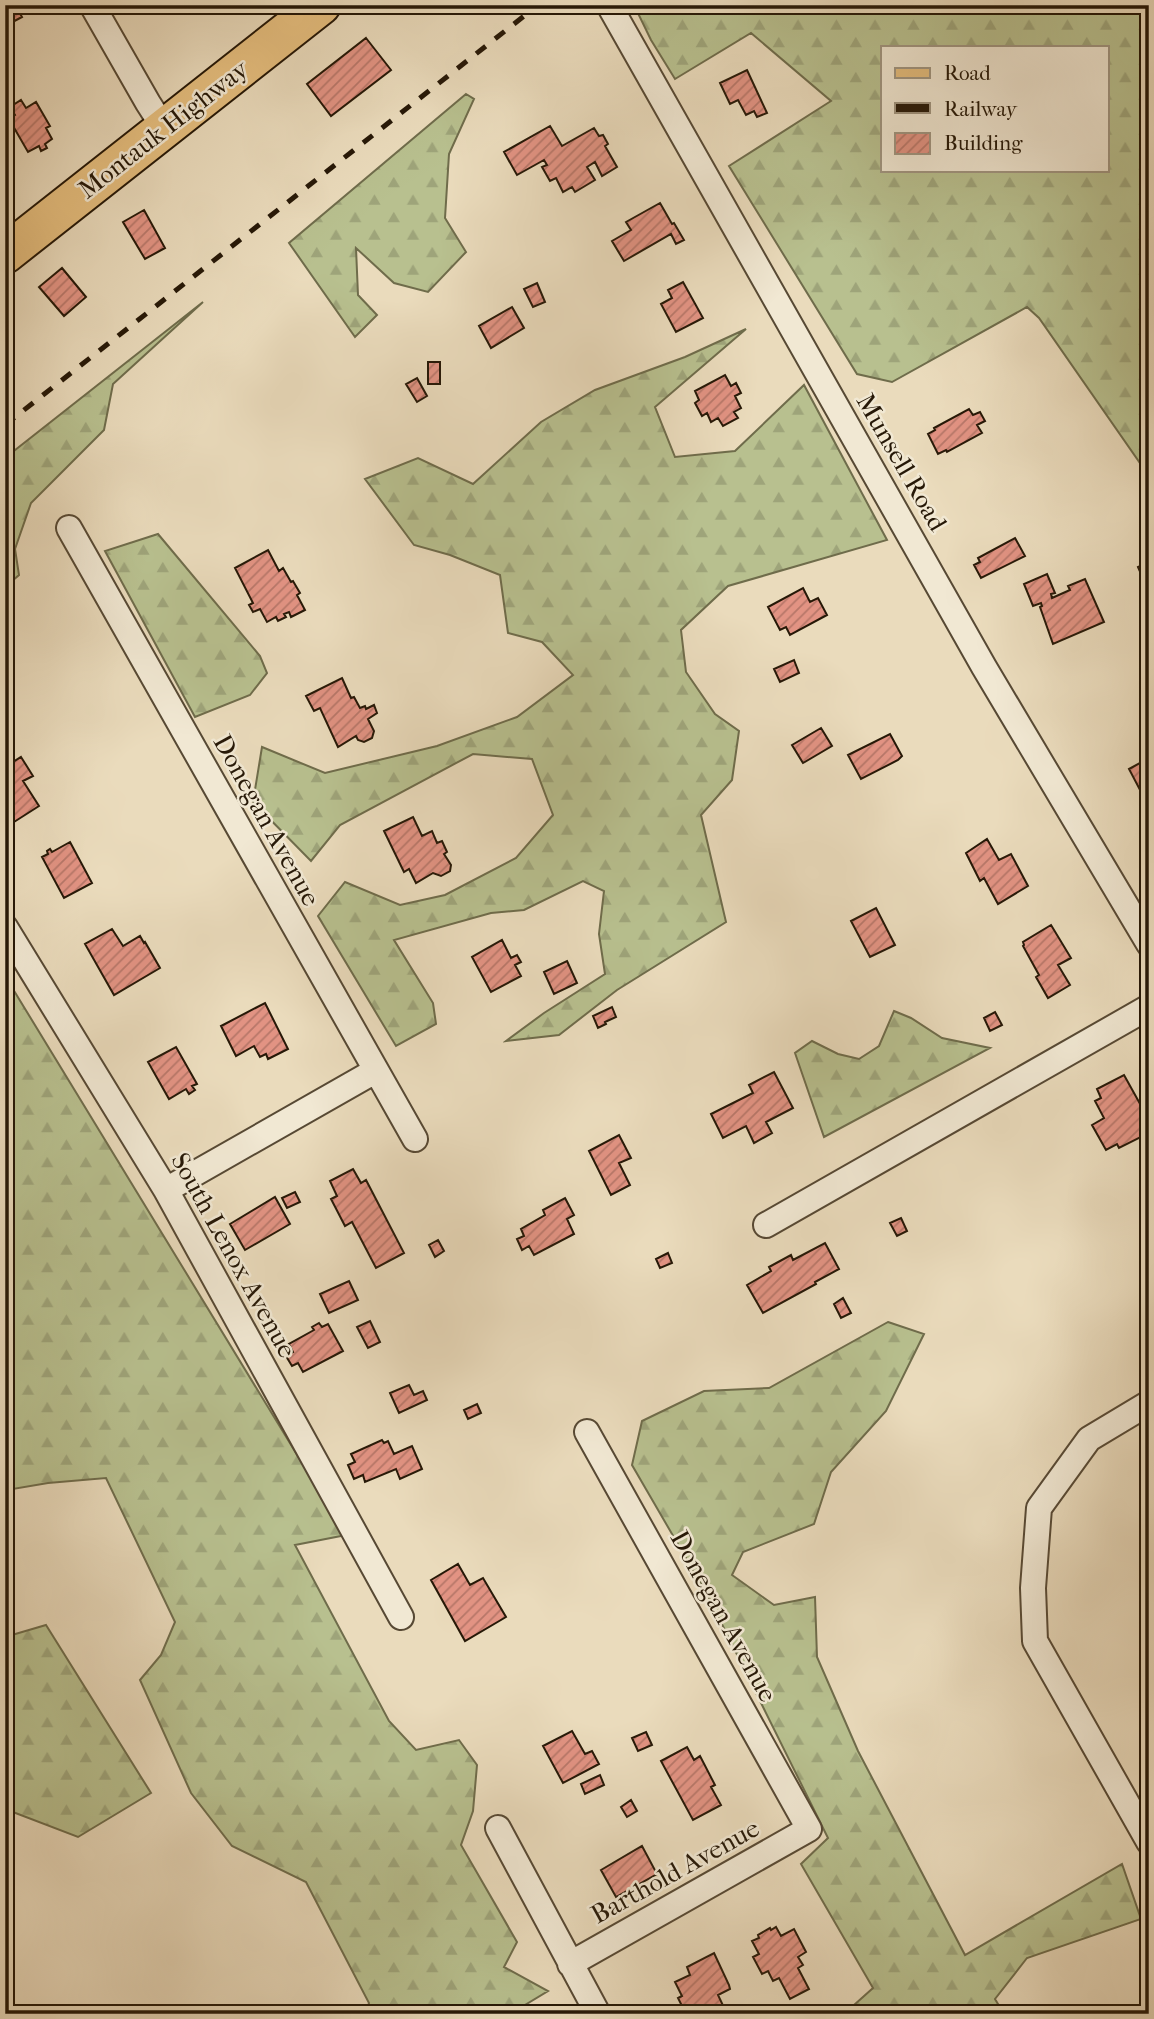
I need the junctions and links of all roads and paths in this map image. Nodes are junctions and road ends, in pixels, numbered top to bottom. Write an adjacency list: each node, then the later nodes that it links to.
1 (92, 5): 4 (street)
2 (321, 5): 4 (main road, Montauk Highway)
3 (609, 5): 8 (street, Munsell Road)
4 (164, 128): 5 (main road, Montauk Highway)
5 (5, 254)
6 (69, 528): 10 (street, Donegan Avenue)
7 (5, 927): 12 (street, South Lenox Avenue)
8 (1149, 944)
9 (1149, 1007): 13 (street)
10 (375, 1071): 11 (street, Donegan Avenue); 12 (street)
11 (415, 1139)
12 (166, 1190): 16 (street, South Lenox Avenue)
13 (766, 1225)
14 (1149, 1403): 19 (street)
15 (587, 1432): 18 (street, Donegan Avenue)
16 (401, 1617)
17 (498, 1828): 20 (street)
18 (809, 1829): 20 (street, Barthold Avenue)
19 (1149, 1842)
20 (570, 1964): 21 (street)
21 (598, 2014)

